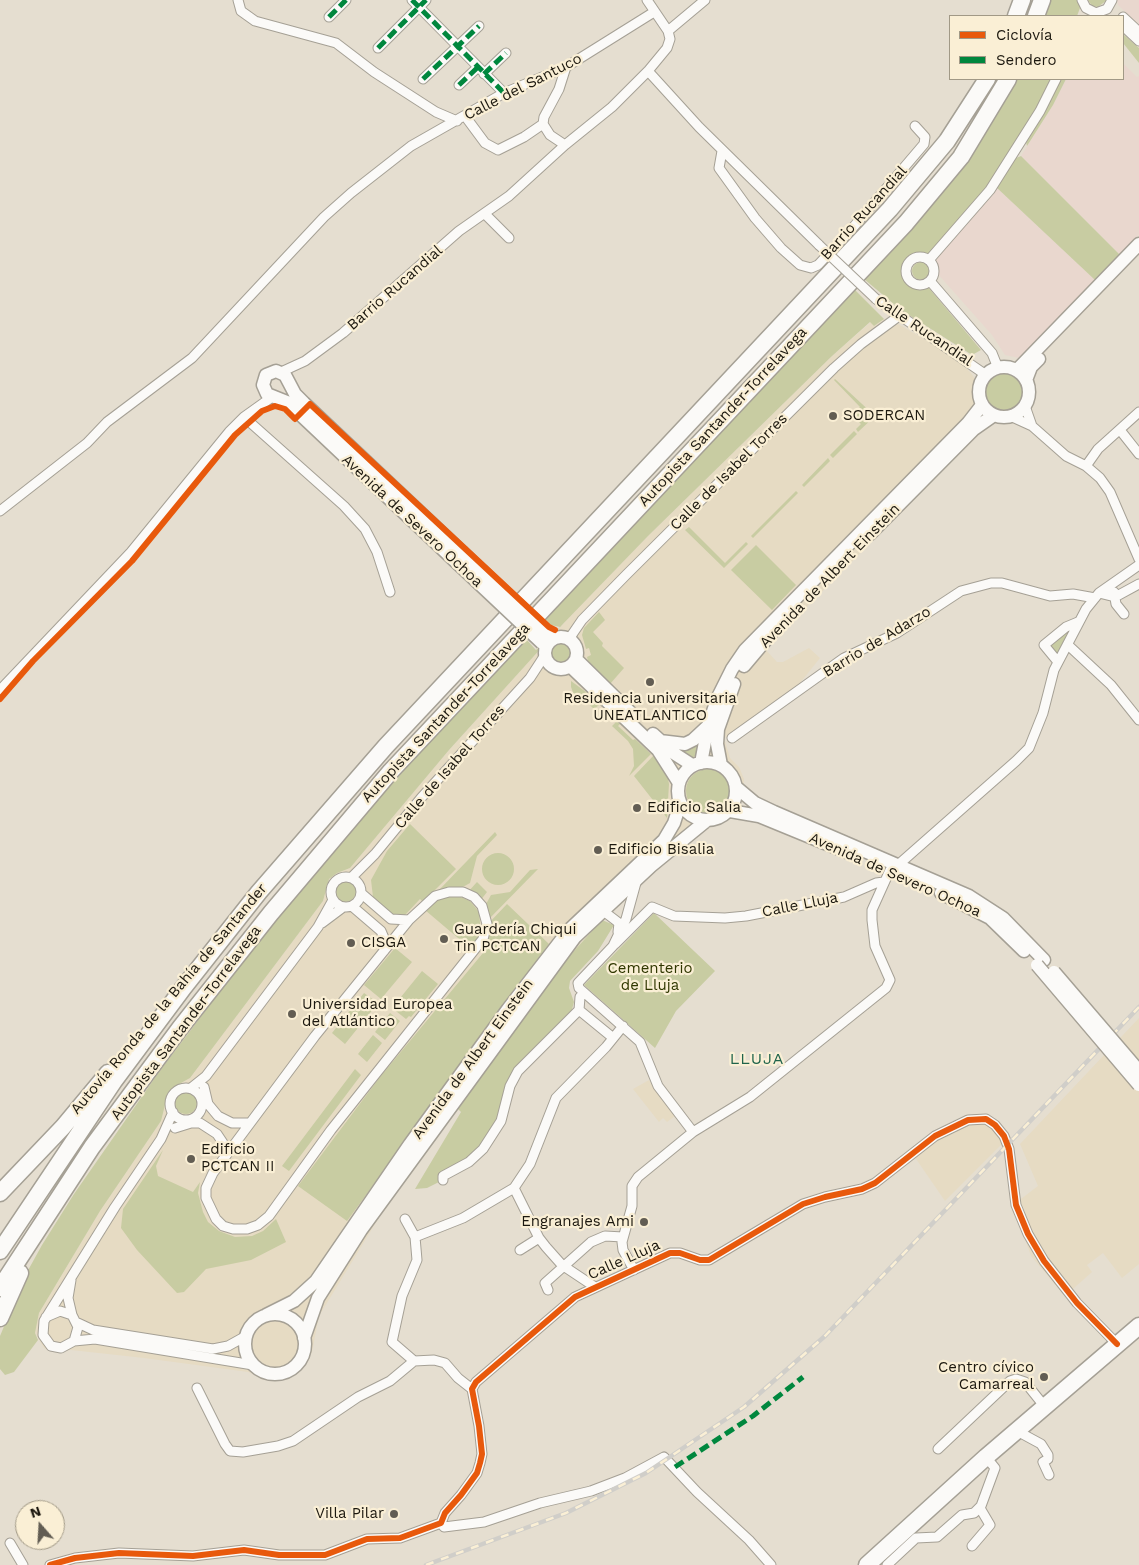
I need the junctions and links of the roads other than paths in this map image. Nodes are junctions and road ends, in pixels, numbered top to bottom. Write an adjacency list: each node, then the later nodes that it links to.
1 (238, 0): 36 (street, Calle del Santuco)
2 (346, 0): 17 (street)
3 (412, 0): 10 (street)
4 (426, 0): 10 (street)
5 (647, 0): 12 (street)
6 (705, 0): 21 (street)
7 (1022, 0): 14 (highway)
8 (1042, 0): 15 (highway)
9 (1112, 1): 13 (street); 16 (street)
10 (419, 7): 24 (street); 25 (street)
11 (1084, 8): 13 (street)
12 (654, 12): 21 (street); 27 (street, Calle del Santuco)
13 (1109, 14)
14 (1016, 15)
15 (1036, 15)
16 (1121, 15)
17 (329, 17)
18 (1124, 19): 22 (street)
19 (479, 26): 24 (street)
20 (1124, 27): 23 (street)
21 (668, 31): 29 (street, Barrio Rucandial)
22 (1139, 32)
23 (1139, 42)
24 (457, 47): 28 (street); 30 (street)
25 (378, 48)
26 (506, 52): 28 (street)
27 (566, 67): 35 (street, Calle del Santuco); 37 (street)
28 (481, 71): 34 (street); 35 (street)
29 (648, 71): 39 (street, Barrio Rucandial); 40 (street, Barrio Rucandial)
30 (423, 79)
31 (986, 80): 89 (highway, Autopista Santander-Torrelavega)
32 (1007, 80): 111 (highway, Autopista Santander-Torrelavega)
33 (1056, 80): 46 (street)
34 (459, 85)
35 (504, 94): 36 (street, Calle del Santuco)
36 (461, 118): 37 (street); 64 (street)
37 (543, 124): 39 (street)
38 (915, 126): 40 (street, Barrio Rucandial)
39 (564, 145): 41 (street, Barrio Rucandial)
40 (722, 151): 44 (street, Barrio Rucandial)
41 (485, 214): 42 (street); 51 (street, Barrio Rucandial)
42 (509, 238)
43 (1139, 244): 49 (main road)
44 (819, 245): 48 (street, Calle Rucandial, bridge)
45 (1139, 254): 52 (main road)
46 (928, 260): 47 (street); 47 (street)
47 (930, 281): 50 (street)
48 (899, 316): 50 (street, Calle Rucandial); 75 (street, Calle de Isabel Torres)
49 (1017, 370): 50 (main road); 52 (main road)
50 (992, 371): 54 (main road)
51 (286, 379): 53 (main road); 53 (main road); 65 (main road, Avenida de Severo Ochoa)
52 (1026, 380): 55 (main road)
53 (270, 394): 59 (street); 65 (main road, Avenida de Severo Ochoa)
54 (982, 405): 57 (main road); 82 (main road, Avenida de Albert Einstein)
55 (1025, 406): 58 (main road); 60 (street)
56 (1139, 412): 61 (street)
57 (994, 415): 58 (main road); 86 (main road, Avenida de Albert Einstein)
58 (1010, 416): 60 (street)
59 (244, 417): 70 (street); 80 (street)
60 (1032, 426): 63 (street)
61 (1120, 430): 62 (street); 63 (street)
62 (1139, 454)
63 (1086, 466): 66 (street)
64 (0, 511)
65 (458, 556): 76 (main road, Avenida de Severo Ochoa, bridge)
66 (1139, 559)
67 (1139, 565): 68 (street)
68 (1112, 584): 71 (street); 72 (street)
69 (1139, 584): 72 (street)
70 (390, 592)
71 (1097, 595): 72 (street, Barrio de Adarzo); 74 (street); 83 (street, Barrio de Adarzo)
72 (1114, 597): 73 (street)
73 (1124, 614)
74 (1078, 622): 77 (street); 78 (street)
75 (569, 639): 76 (main road); 79 (main road)
76 (548, 644): 79 (main road); 94 (street, Calle de Isabel Torres)
77 (1068, 645): 78 (street); 81 (street)
78 (1058, 662): 93 (street)
79 (573, 663): 84 (main road); 87 (main road)
80 (0, 690)
81 (1139, 720)
82 (708, 726): 84 (main road, Avenida de Albert Einstein); 85 (main road, Avenida de Albert Einstein)
83 (732, 738)
84 (660, 740): 85 (main road)
85 (696, 764): 86 (main road); 87 (main road)
86 (721, 765): 88 (main road)
87 (680, 783): 90 (main road)
88 (736, 787): 91 (main road); 93 (main road, Avenida de Severo Ochoa)
89 (335, 804): 128 (highway, Autovía Ronda de la Bahía de Santander); 134 (highway, Autopista Santander-Torrelavega)
90 (680, 804): 92 (main road); 141 (main road, Avenida de Albert Einstein)
91 (730, 811): 92 (main road); 93 (main road, Avenida de Severo Ochoa)
92 (706, 820): 95 (main road, Avenida de Albert Einstein)
93 (894, 868): 96 (street, Calle Lluja); 107 (main road, Avenida de Severo Ochoa)
94 (351, 878): 97 (street); 98 (street)
95 (637, 879): 101 (main road, Avenida de Albert Einstein); 104 (street, Calle Lluja)
96 (884, 882): 105 (street, Calle Lluja); 123 (street, Calle Lluja)
97 (362, 894): 99 (street); 102 (street)
98 (332, 900): 100 (street); 103 (street)
99 (353, 907): 100 (street); 106 (street)
100 (342, 908): 103 (street)
101 (602, 910): 104 (street); 147 (main road, Avenida de Albert Einstein)
102 (409, 920): 106 (street); 125 (street)
103 (318, 927): 114 (street)
104 (617, 935): 105 (street, Calle Lluja)
105 (613, 946): 108 (street, Calle Lluja)
106 (384, 951): 121 (street)
107 (1040, 963): 113 (main road, Avenida de Severo Ochoa, bridge); 115 (main road, Avenida de Severo Ochoa, bridge)
108 (584, 993): 109 (street, Calle Lluja); 110 (street)
109 (580, 1010): 112 (street); 126 (street)
110 (623, 1026): 112 (street); 123 (street)
111 (180, 1028): 139 (highway, Autopista Santander-Torrelavega); 143 (highway, Autovía Ronda de la Bahía de Santander)
112 (612, 1037): 127 (street)
113 (1139, 1071)
114 (206, 1076): 116 (street); 117 (street)
115 (1139, 1085)
116 (204, 1086): 118 (street); 121 (street)
117 (191, 1088): 118 (street); 119 (street)
118 (201, 1098): 120 (street)
119 (173, 1112): 120 (street); 124 (street)
120 (182, 1119): 122 (street)
121 (249, 1123): 125 (street)
122 (175, 1128): 124 (street); 125 (street)
123 (693, 1132): 131 (street, Calle Lluja)
124 (162, 1139): 137 (street)
125 (225, 1158)
126 (443, 1180)
127 (514, 1188): 130 (street); 132 (street, Calle Lluja)
128 (0, 1193)
129 (405, 1219): 130 (street)
130 (415, 1237): 150 (street)
131 (623, 1237): 135 (street, Calle Lluja); 136 (street, Calle Lluja)
132 (539, 1238): 133 (street); 135 (street, Calle Lluja)
133 (520, 1250)
134 (0, 1252)
135 (565, 1266): 138 (street, Calle Lluja); 140 (street, Calle Lluja)
136 (634, 1270): 138 (street, Calle Lluja); 149 (street, Calle Lluja)
137 (74, 1273): 142 (street); 144 (street)
138 (595, 1287): 153 (street, Calle Lluja)
139 (0, 1288)
140 (548, 1290)
141 (266, 1315): 146 (main road); 147 (main road)
142 (46, 1317): 144 (street); 148 (street)
143 (0, 1318)
144 (75, 1319): 146 (street); 148 (street)
145 (1139, 1326): 149 (highway)
146 (246, 1336): 151 (main road)
147 (304, 1338): 151 (main road)
148 (74, 1341): 151 (street)
149 (1118, 1344): 154 (highway)
150 (414, 1361): 152 (street); 153 (street)
151 (253, 1364)
152 (197, 1388)
153 (472, 1389): 160 (street)
154 (1045, 1407): 155 (highway); 156 (street)
155 (1018, 1431): 157 (highway); 158 (street)
156 (938, 1449)
157 (986, 1457): 159 (street); 166 (highway)
158 (1050, 1476)
159 (980, 1508): 162 (street); 167 (street)
160 (441, 1523): 164 (street); 165 (street)
161 (10, 1543): 163 (street)
162 (972, 1546)
163 (23, 1565)
164 (50, 1565)
165 (771, 1565)
166 (867, 1565)
167 (887, 1565)

